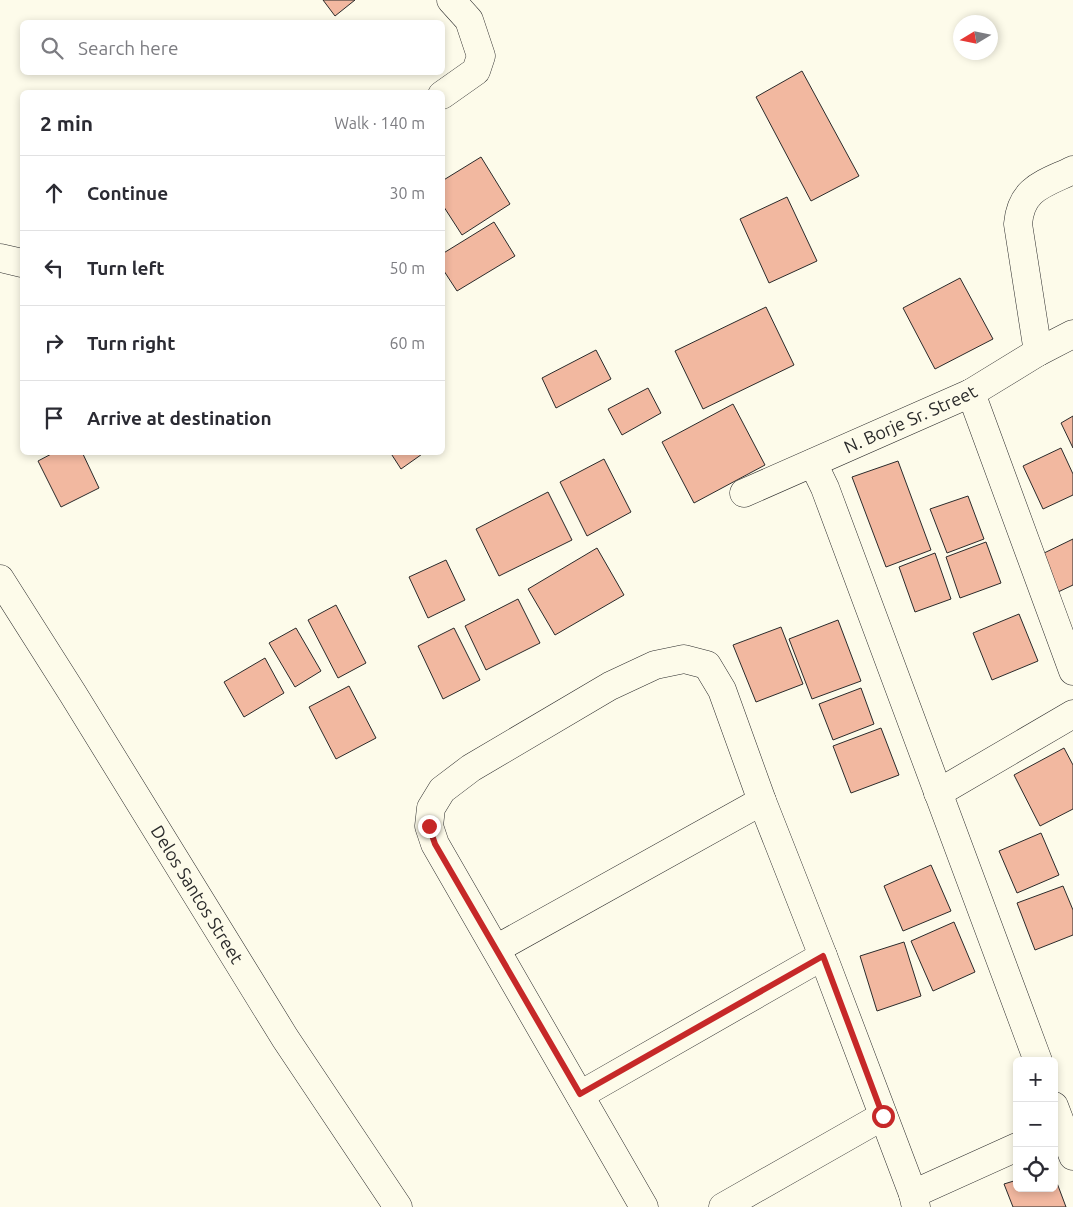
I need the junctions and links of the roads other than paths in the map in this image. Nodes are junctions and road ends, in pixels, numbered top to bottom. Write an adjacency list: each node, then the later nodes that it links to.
1 (451, 0): 2 (street)
2 (445, 93)
3 (1073, 170): 7 (street)
4 (0, 258): 5 (street)
5 (20, 263)
6 (1073, 334): 7 (street, N. Borje Sr. Street)
7 (1038, 352): 8 (street, N. Borje Sr. Street)
8 (971, 393): 9 (street, N. Borje Sr. Street); 12 (street)
9 (813, 463): 10 (street, N. Borje Sr. Street); 14 (street)
10 (744, 493)
11 (0, 579): 25 (street, Delos Santos Street)
12 (1073, 671)
13 (1073, 714): 14 (street)
14 (938, 793): 18 (street)
15 (762, 801): 16 (street); 16 (street); 17 (street)
16 (496, 949): 19 (street)
17 (823, 956): 19 (street); 20 (street)
18 (1037, 1057)
19 (580, 1094): 26 (street)
20 (883, 1116): 24 (street); 27 (street)
21 (1061, 1121): 23 (street)
22 (1013, 1149): 24 (street)
23 (1073, 1156)
24 (914, 1201)
25 (398, 1207)
26 (644, 1207)
27 (723, 1207)

